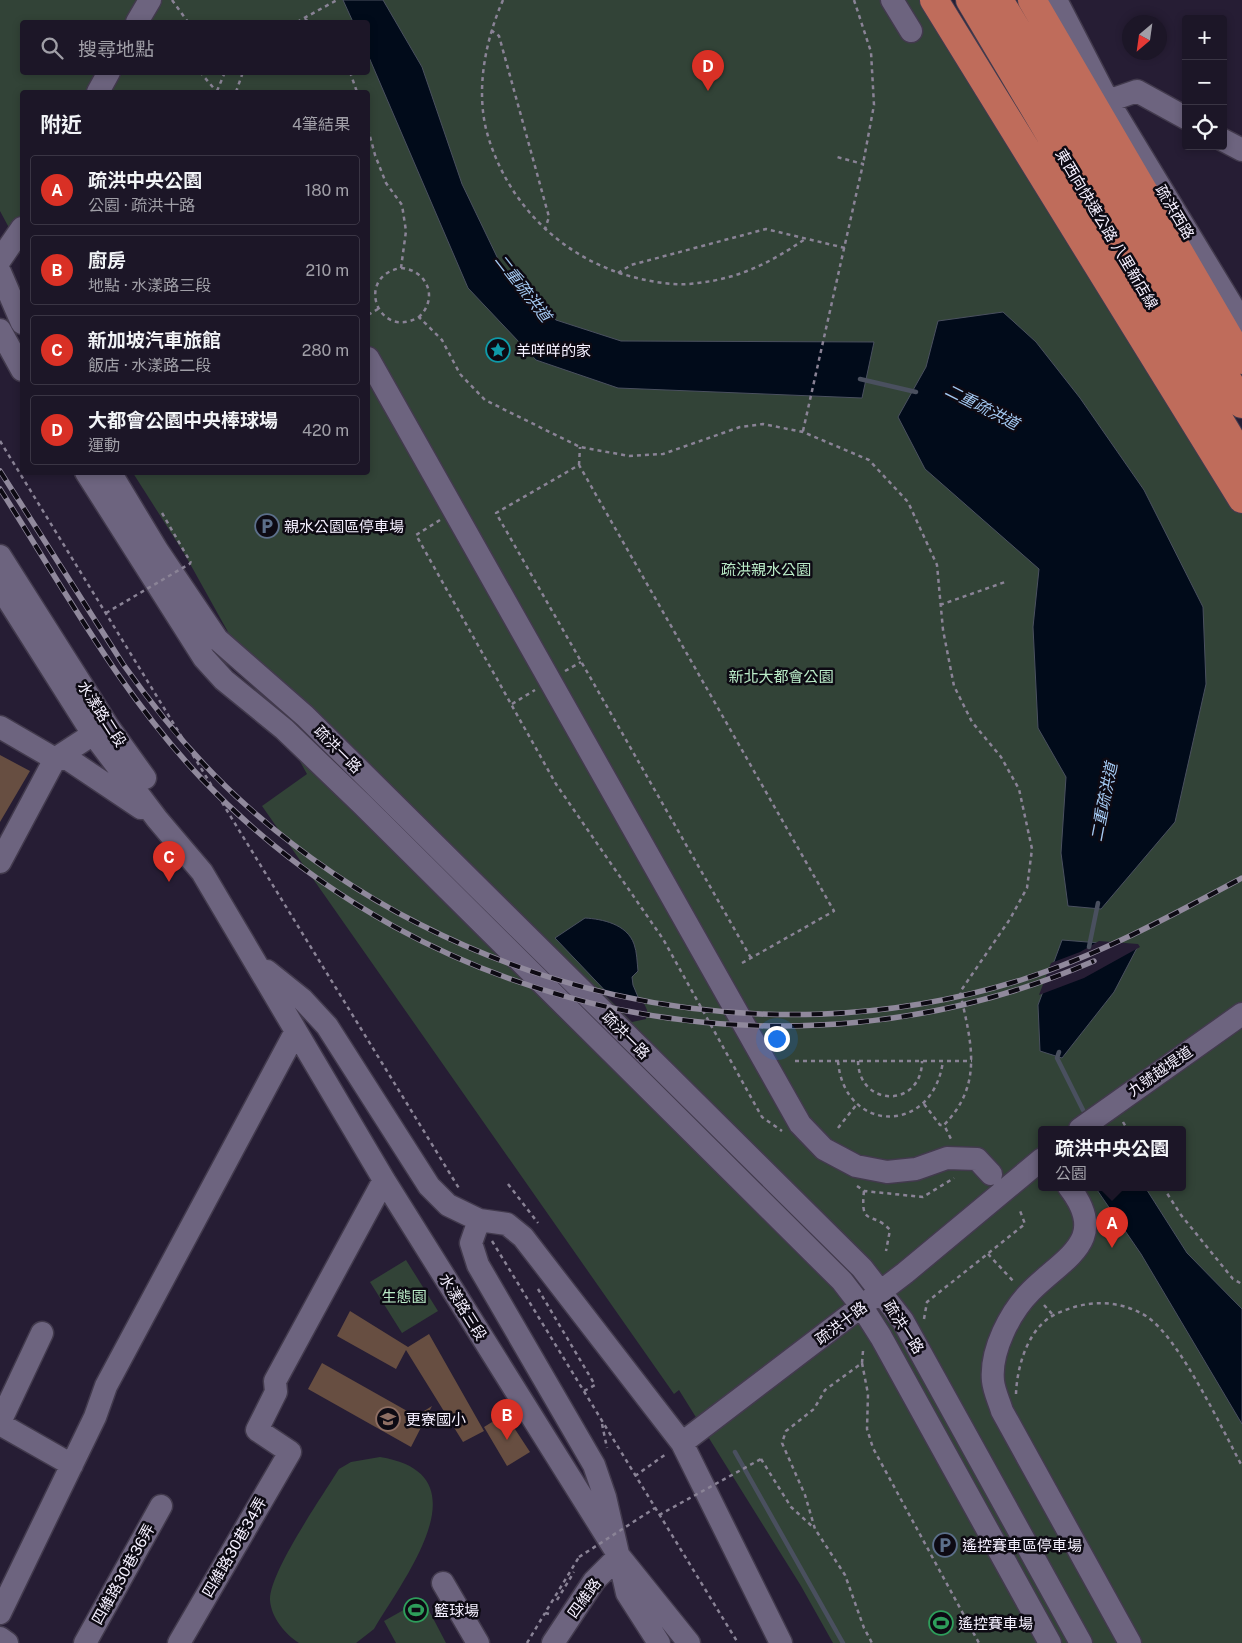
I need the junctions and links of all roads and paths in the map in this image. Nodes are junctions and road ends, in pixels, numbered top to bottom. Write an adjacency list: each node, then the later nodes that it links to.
1 (150, 0): 13 (street)
2 (172, 0): 14 (path)
3 (337, 0): 15 (path)
4 (503, 0): 16 (path)
5 (854, 0): 34 (path)
6 (892, 0): 17 (street)
7 (934, 0): 35 (highway)
8 (968, 0): 35 (highway); 57 (highway, 東西向快速公路 八里新店線)
9 (999, 0): 53 (highway, 東西向快速公路 八里新店線)
10 (1032, 0): 50 (highway)
11 (1038, 0): 28 (street, 疏洪西路)
12 (1056, 0): 28 (street, 疏洪西路)
13 (138, 20)
14 (187, 20)
15 (305, 20)
16 (490, 29): 36 (path); 36 (path)
17 (911, 31)
18 (107, 75): 23 (street)
19 (203, 75): 24 (path)
20 (224, 75): 25 (path)
21 (242, 75): 26 (path)
22 (351, 75): 27 (path)
23 (99, 90)
24 (215, 90)
25 (218, 90)
26 (237, 90)
27 (357, 90)
28 (1108, 101): 29 (street); 48 (street, 疏洪西路)
29 (1182, 116)
30 (370, 136): 41 (path)
31 (1227, 142): 32 (street)
32 (1242, 150)
33 (837, 157): 34 (path)
34 (863, 164): 39 (path)
35 (1065, 212): 63 (highway)
36 (545, 229): 43 (path)
37 (20, 231): 40 (street)
38 (805, 239): 39 (path); 43 (path); 43 (path)
39 (845, 248): 54 (path)
40 (0, 260)
41 (401, 268): 44 (path); 46 (path)
42 (0, 272): 47 (street)
43 (617, 274)
44 (378, 308): 45 (path); 46 (path)
45 (370, 314)
46 (419, 317): 56 (path)
47 (20, 318)
48 (1242, 322)
49 (0, 330): 52 (street)
50 (1242, 360)
51 (370, 362): 93 (street)
52 (20, 366)
53 (1242, 404)
54 (803, 432): 56 (path); 68 (path)
55 (0, 441): 59 (path)
56 (580, 447): 58 (path)
57 (1242, 458)
58 (579, 465): 76 (path); 76 (path)
59 (20, 473)
60 (21, 475): 69 (path)
61 (88, 475): 105 (street, 疏洪一路)
62 (112, 475): 103 (street, 疏洪一路)
63 (1242, 500)
64 (162, 513): 69 (path, bridge)
65 (0, 556): 71 (street, 水漾路二段)
66 (1005, 582): 68 (path)
67 (0, 587): 71 (street, 水漾路二段)
68 (940, 605): 86 (path)
69 (106, 613): 98 (path)
70 (0, 727): 72 (street)
71 (100, 729): 72 (street); 73 (street, 水漾路二段); 75 (street, 水漾路二段)
72 (54, 759): 73 (street); 74 (street)
73 (157, 818): 75 (street, 水漾路二段)
74 (0, 862)
75 (202, 872): 77 (street, 水漾路二段)
76 (751, 958): 78 (path)
77 (255, 960): 80 (street, 水漾路三段); 99 (street)
78 (742, 963)
79 (1242, 1014): 90 (street, 九號越堤道)
80 (296, 1031): 94 (street, 水漾路三段); 112 (street)
81 (795, 1061): 82 (path)
82 (838, 1061): 83 (path); 87 (path)
83 (858, 1061): 84 (path); 84 (path)
84 (922, 1061): 85 (path)
85 (942, 1061): 86 (path); 88 (path)
86 (972, 1061): 89 (path)
87 (857, 1104): 88 (path); 91 (path)
88 (924, 1104): 89 (path)
89 (944, 1125): 93 (path)
90 (1084, 1126)
91 (838, 1128)
92 (1038, 1162): 103 (street, 疏洪十路)
93 (984, 1166)
94 (384, 1180): 119 (street, 水漾路三段); 125 (street, 四維路30巷34弄)
95 (864, 1191): 100 (path)
96 (1071, 1191): 104 (street)
97 (1165, 1191): 102 (path)
98 (464, 1196)
99 (485, 1229): 111 (street); 114 (path); 119 (street)
100 (886, 1251)
101 (988, 1254): 104 (path)
102 (1242, 1284)
103 (881, 1292): 105 (street, 疏洪十路); 136 (street, 疏洪一路)
104 (1027, 1295): 137 (street)
105 (862, 1307): 111 (street, 疏洪十路); 135 (street, 疏洪一路)
106 (42, 1333): 110 (street)
107 (863, 1351): 108 (path)
108 (862, 1363): 118 (path); 134 (path)
109 (1017, 1400): 113 (path)
110 (0, 1423): 112 (street)
111 (676, 1447): 114 (path); 132 (street)
112 (72, 1465): 121 (street)
113 (1242, 1466)
114 (634, 1476): 116 (path)
115 (161, 1506): 124 (street, 四維路30巷36弄)
116 (655, 1508): 117 (path); 127 (path, bridge)
117 (659, 1515): 118 (path, bridge); 131 (path)
118 (815, 1529): 133 (path)
119 (619, 1556): 128 (street, 四維路); 129 (street); 130 (street, 水漾路三段)
120 (444, 1583): 126 (street)
121 (0, 1613)
122 (0, 1638): 123 (street)
123 (7, 1643)
124 (85, 1643)
125 (179, 1643)
126 (478, 1643)
127 (528, 1643)
128 (553, 1643)
129 (659, 1643)
130 (689, 1643)
131 (738, 1643)
132 (781, 1643)
133 (872, 1643)
134 (979, 1643)
135 (1050, 1643)
136 (1081, 1643)
137 (1130, 1643)

